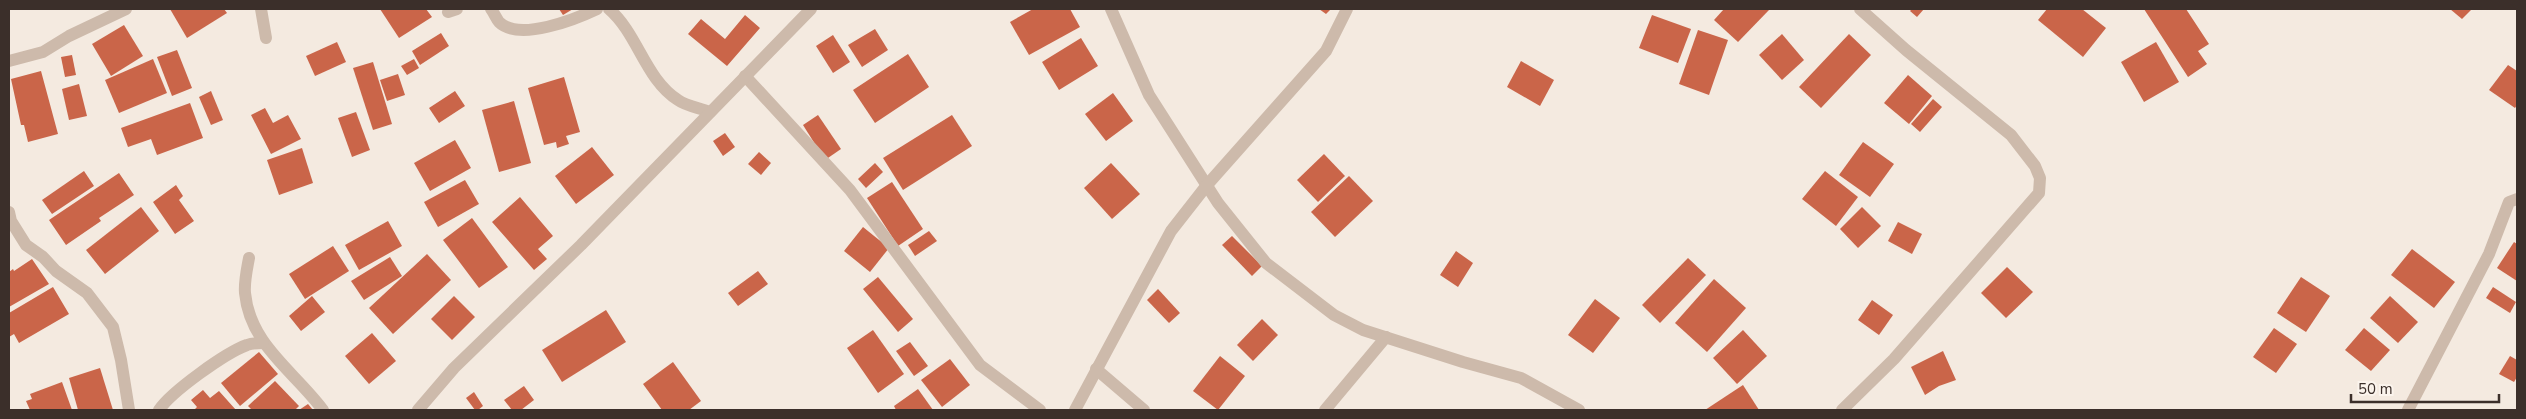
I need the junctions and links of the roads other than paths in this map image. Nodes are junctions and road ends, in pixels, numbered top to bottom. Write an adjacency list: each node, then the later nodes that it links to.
1 (126, 9): 11 (street)
2 (261, 9): 10 (street)
3 (491, 9): 4 (street)
4 (597, 9)
5 (609, 9): 13 (street)
6 (811, 9): 12 (street)
7 (1111, 9): 14 (street)
8 (1346, 9): 14 (street)
9 (1860, 9): 30 (street)
10 (266, 38)
11 (9, 61)
12 (745, 76): 13 (street); 25 (street)
13 (710, 112): 24 (street)
14 (1207, 185): 18 (street); 20 (street)
15 (2517, 199): 31 (street)
16 (9, 212): 21 (street)
17 (249, 258): 19 (street)
18 (1386, 337): 28 (street); 29 (street)
19 (262, 343): 22 (street); 23 (street)
20 (1096, 369): 26 (street); 27 (street)
21 (129, 410)
22 (159, 410)
23 (323, 410)
24 (418, 410)
25 (1040, 410)
26 (1075, 410)
27 (1144, 410)
28 (1325, 410)
29 (1579, 410)
30 (1842, 410)
31 (2408, 410)

